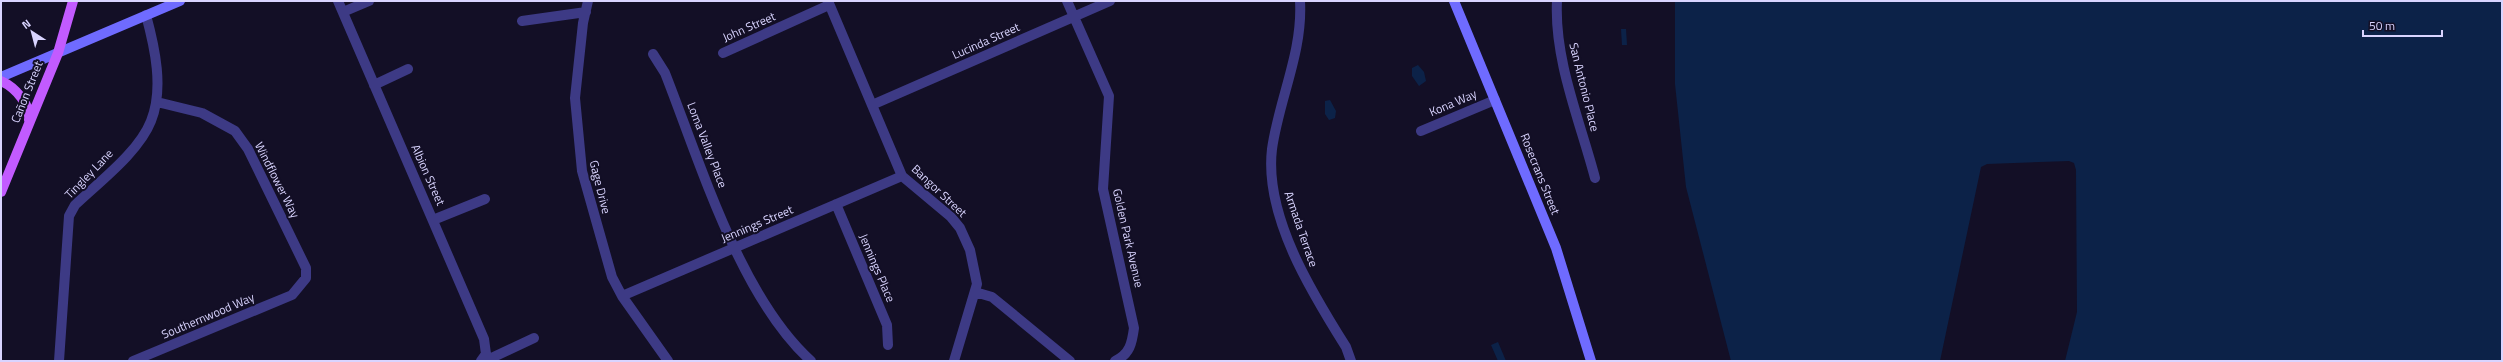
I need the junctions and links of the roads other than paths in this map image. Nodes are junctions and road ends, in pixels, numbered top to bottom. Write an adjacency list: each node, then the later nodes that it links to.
1 (73, 1): 17 (main road, Cañon Street)
2 (180, 1): 14 (street)
3 (338, 1): 12 (street, Albion Street)
4 (369, 1): 12 (street)
5 (588, 1): 13 (street, Gage Drive)
6 (1067, 1): 15 (street, Golden Park Avenue)
7 (1110, 1): 15 (street, Lucinda Street)
8 (1300, 1): 49 (street, Armada Terrace)
9 (1454, 1): 23 (street, Rosecrans Street)
10 (1557, 1): 29 (street, San Antonio Place)
11 (828, 3): 18 (street, John Street); 25 (street, Bangor Street)
12 (343, 12): 22 (street, Albion Street)
13 (586, 12): 16 (street); 37 (street, Gage Drive)
14 (146, 16): 17 (street); 24 (street, Tingley Lane)
15 (1074, 17): 25 (street, Lucinda Street); 48 (street, Golden Park Avenue)
16 (522, 20)
17 (58, 53): 21 (street); 26 (main road, Cañon Street)
18 (723, 53)
19 (653, 54): 34 (street, Loma Valley Place)
20 (408, 69): 22 (street)
21 (3, 78): 26 (main road)
22 (374, 85): 33 (street, Albion Street)
23 (1494, 100): 27 (street, Kona Way); 50 (street, Rosecrans Street)
24 (157, 102): 36 (street, Windflower Way); 40 (street, Tingley Lane)
25 (872, 105): 28 (street, Bangor Street)
26 (29, 122): 30 (main road, Cañon Street)
27 (1422, 131)
28 (902, 176): 32 (street, Jennings Street); 35 (street, Bangor Street)
29 (1595, 178)
30 (1, 192)
31 (484, 199): 33 (street)
32 (836, 204): 34 (street, Jennings Street); 39 (street, Jennings Place)
33 (433, 220): 42 (street, Albion Street)
34 (734, 248): 37 (street, Jennings Street); 45 (street, Loma Valley Place)
35 (975, 292): 46 (street, Bangor Street); 47 (street)
36 (292, 295): 41 (street, Southernwood Way)
37 (622, 296): 44 (street, Gage Drive)
38 (534, 338): 43 (street)
39 (888, 345)
40 (59, 361)
41 (133, 361)
42 (480, 361)
43 (485, 361)
44 (668, 361)
45 (811, 361)
46 (954, 361)
47 (1070, 361)
48 (1115, 361)
49 (1352, 361)
50 (1591, 361)

